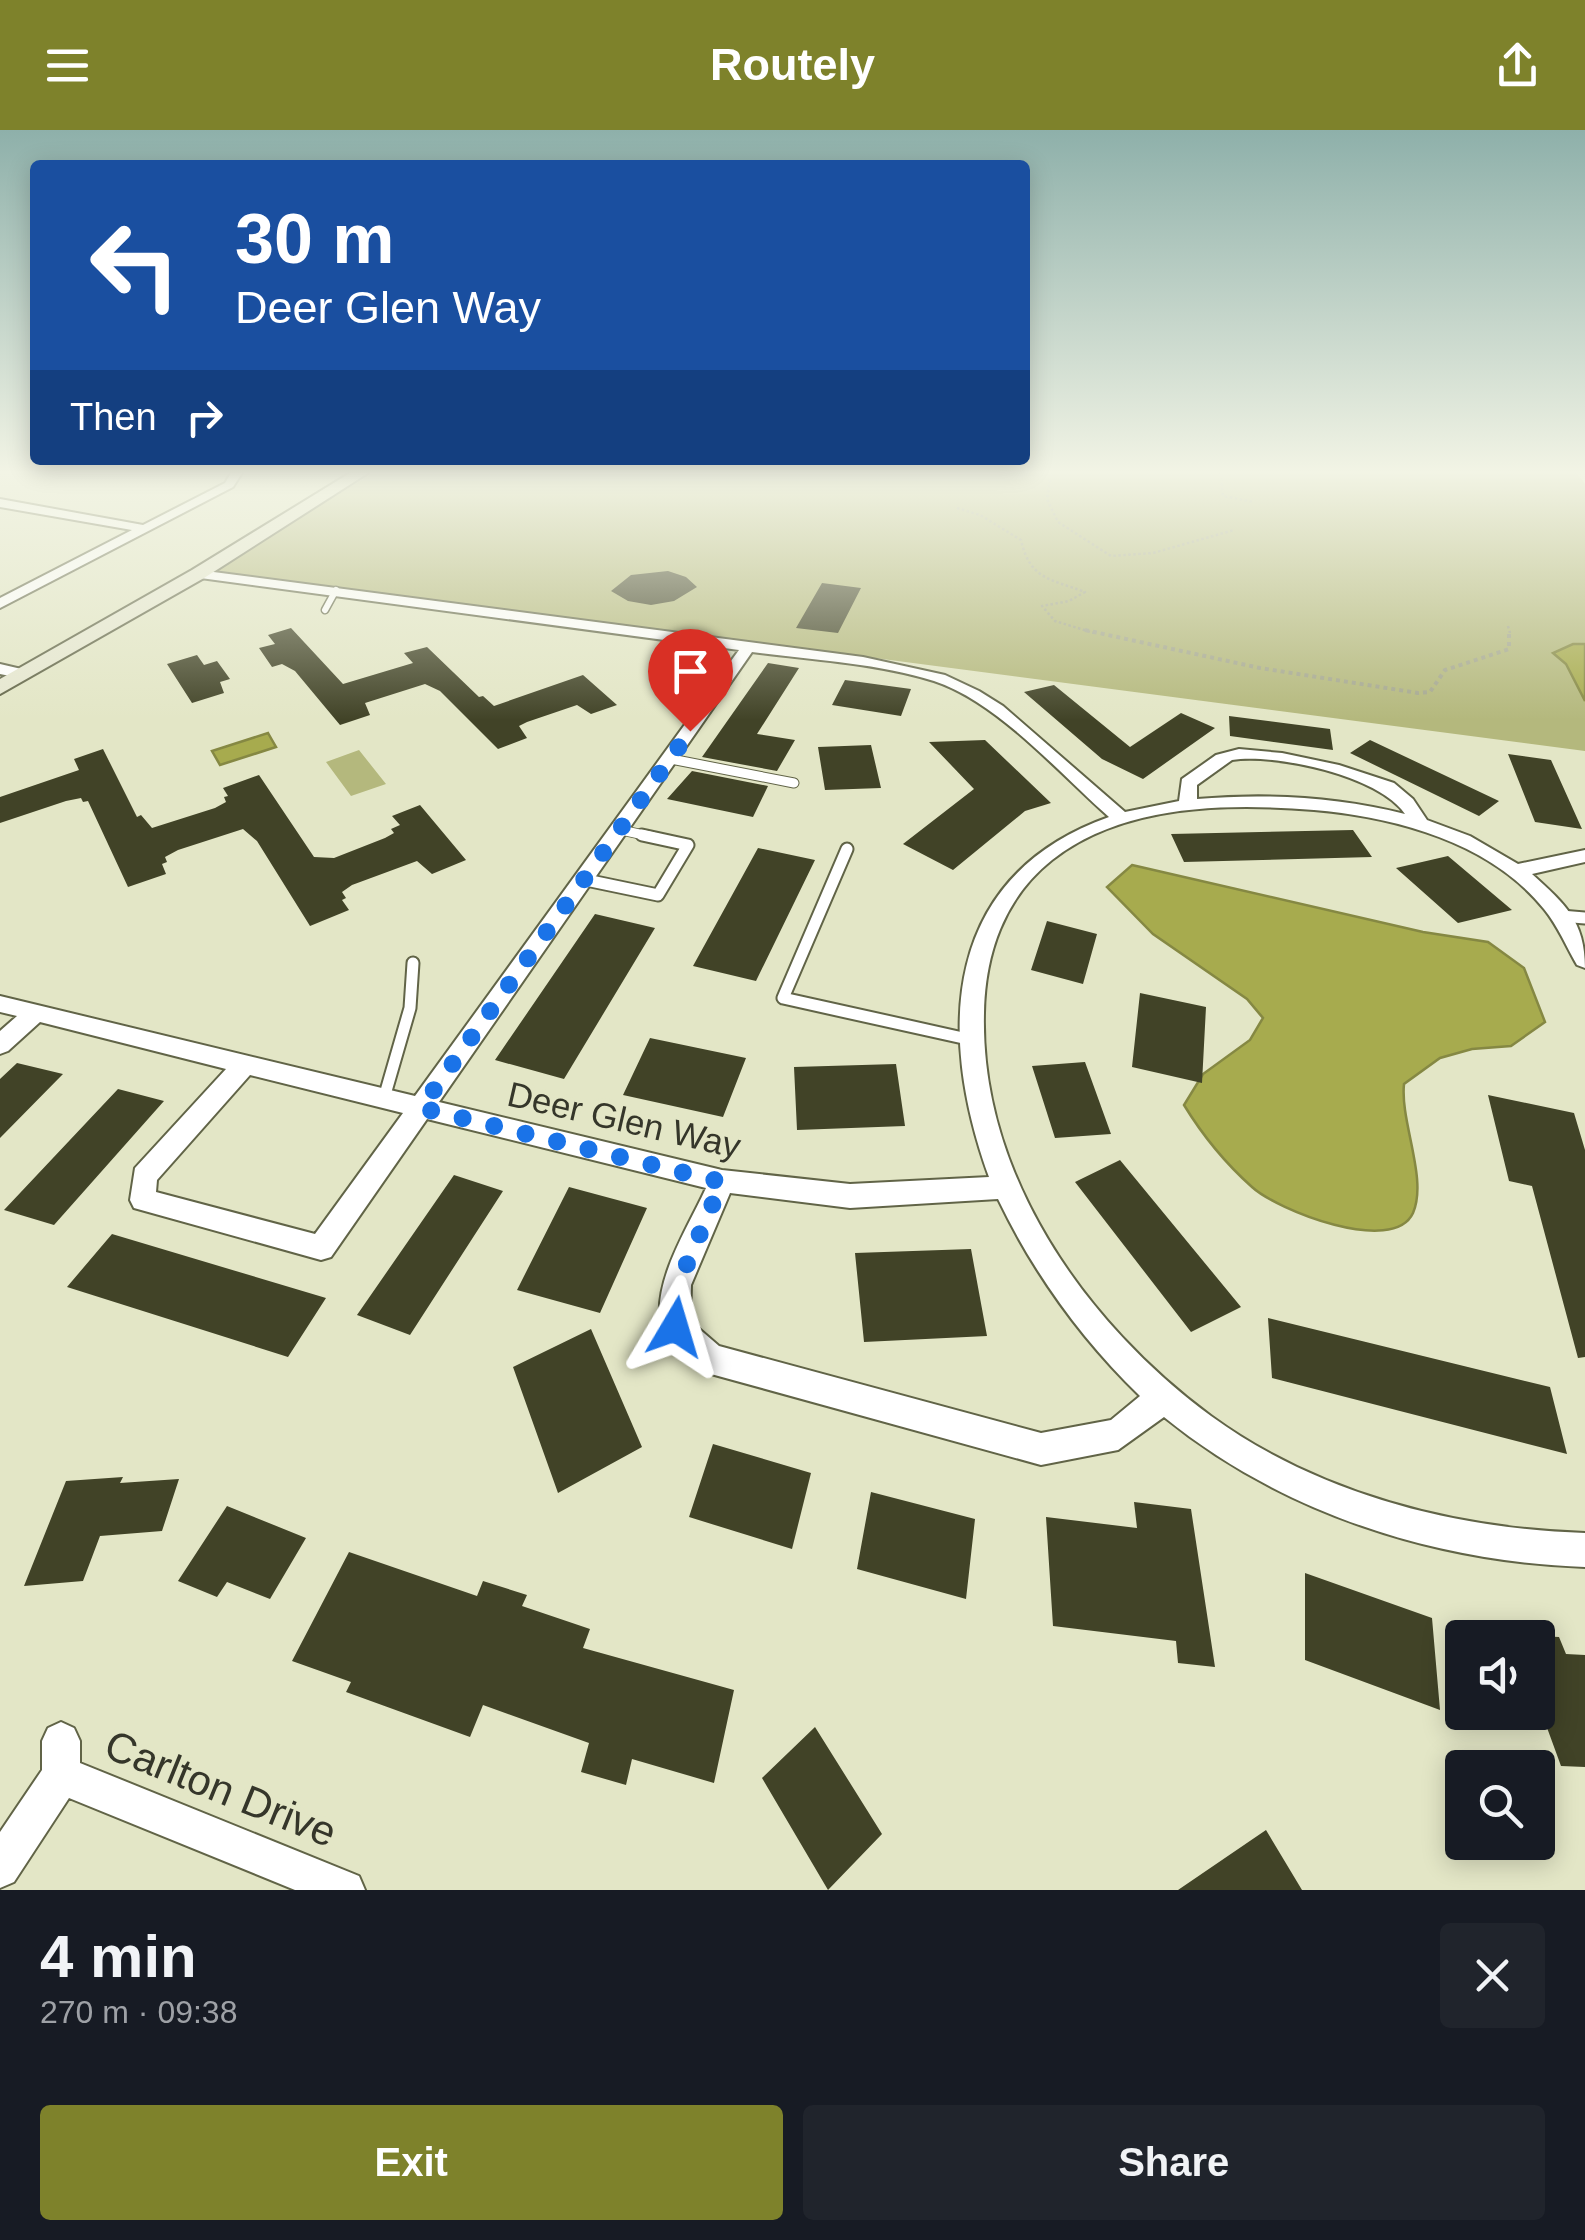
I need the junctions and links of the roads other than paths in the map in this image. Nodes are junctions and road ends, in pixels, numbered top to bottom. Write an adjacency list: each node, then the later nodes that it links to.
1 (96, 555): 5 (street)
2 (229, 555): 3 (street)
3 (198, 574): 4 (street); 9 (street)
4 (336, 590): 6 (lane); 7 (street)
5 (0, 604)
6 (325, 610)
7 (749, 646): 11 (street); 14 (street)
8 (0, 669): 9 (street)
9 (25, 674): 10 (street)
10 (0, 688)
11 (671, 759): 12 (lane); 16 (street)
12 (794, 783)
13 (1188, 805): 14 (street); 15 (street); 15 (street)
14 (1122, 819): 27 (street)
15 (1419, 823): 19 (street)
16 (620, 830): 20 (street); 20 (lane)
17 (847, 849): 27 (lane)
18 (1585, 856): 19 (street)
19 (1515, 870): 21 (street)
20 (586, 880): 31 (street)
21 (1561, 916): 22 (lane); 23 (street)
22 (1585, 918)
23 (1585, 960)
24 (413, 964): 30 (lane)
25 (0, 1004): 26 (street, Deer Glen Way)
26 (36, 1013): 28 (street); 29 (street, Deer Glen Way)
27 (972, 1040): 33 (street)
28 (0, 1046)
29 (244, 1065): 30 (street, Deer Glen Way); 31 (street)
30 (384, 1098): 31 (street, Deer Glen Way)
31 (421, 1108): 32 (street, Deer Glen Way)
32 (722, 1182): 33 (street, Deer Glen Way); 34 (street)
33 (1006, 1187): 34 (street)
34 (1163, 1398): 35 (street)
35 (1585, 1550)
36 (0, 1868): 37 (street, Carlton Drive)
37 (345, 1890)

